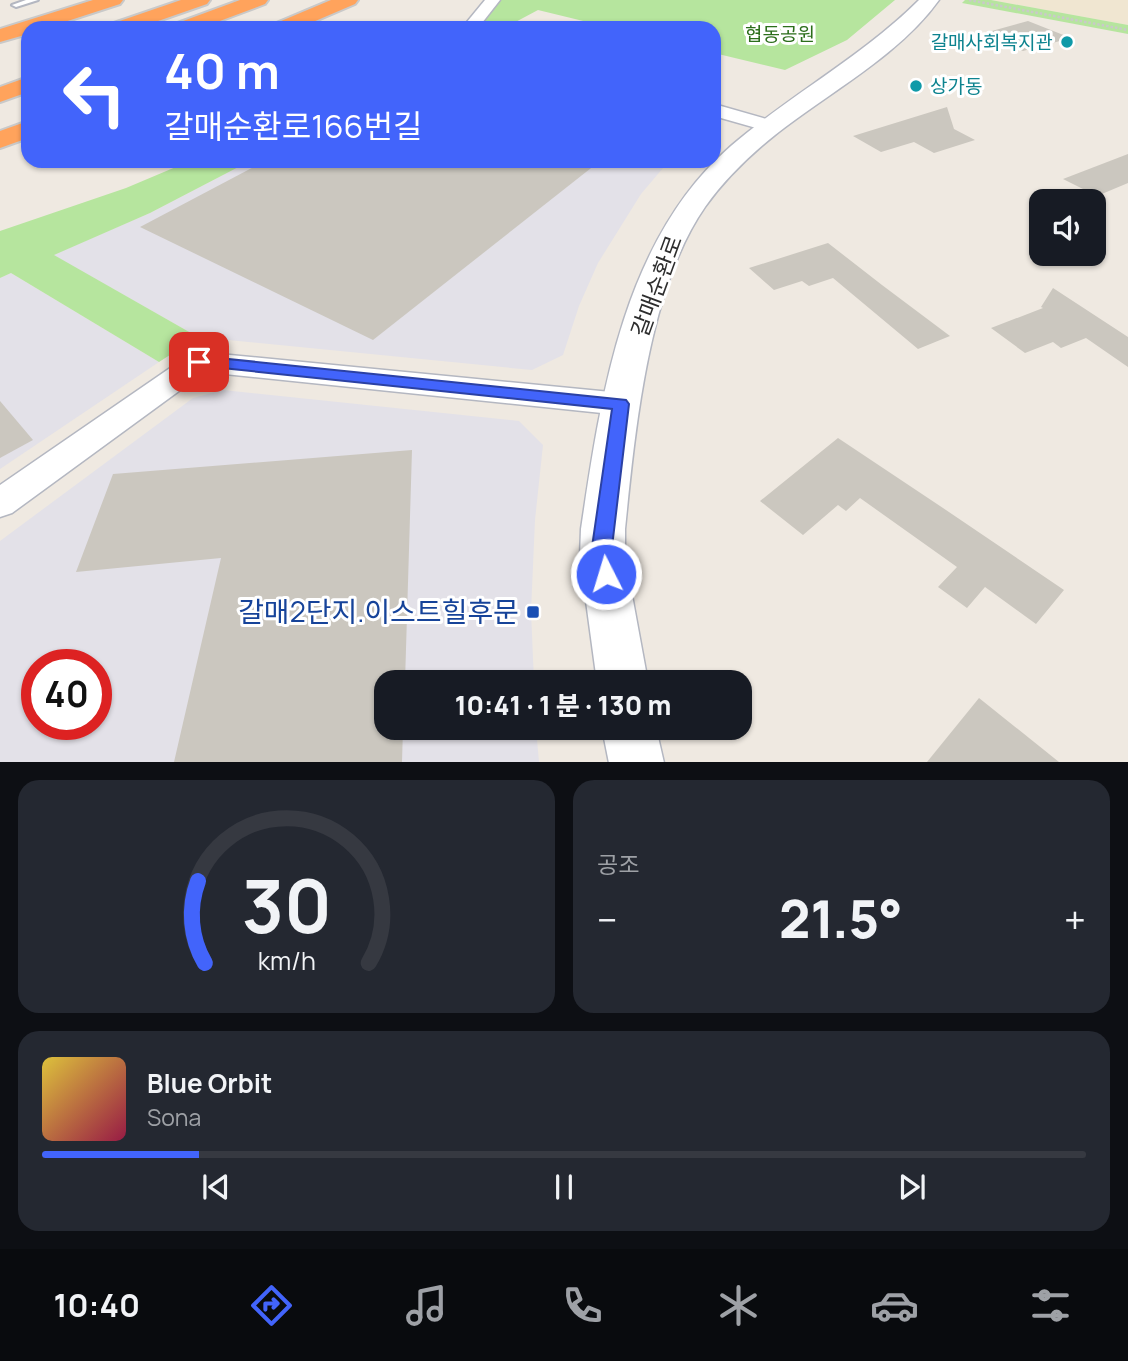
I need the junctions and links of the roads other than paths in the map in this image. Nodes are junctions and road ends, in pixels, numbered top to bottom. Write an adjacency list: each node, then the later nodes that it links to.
1 (34, 0): 8 (lane)
2 (113, 0): 9 (highway)
3 (200, 0): 10 (highway)
4 (258, 0): 11 (highway)
5 (348, 0): 12 (highway)
6 (493, 0): 13 (street)
7 (930, 0): 19 (street, 갈매순환로)
8 (16, 5)
9 (47, 21)
10 (138, 21)
11 (201, 21)
12 (298, 21)
13 (476, 21)
14 (21, 29): 15 (highway)
15 (0, 36)
16 (21, 88): 17 (highway)
17 (0, 95)
18 (721, 112): 19 (street)
19 (770, 126): 22 (street, 갈매순환로)
20 (21, 132): 21 (highway)
21 (0, 140)
22 (621, 404): 23 (street); 24 (street, 갈매순환로)
23 (0, 503)
24 (620, 670)
25 (632, 740): 26 (street)
26 (637, 762)

